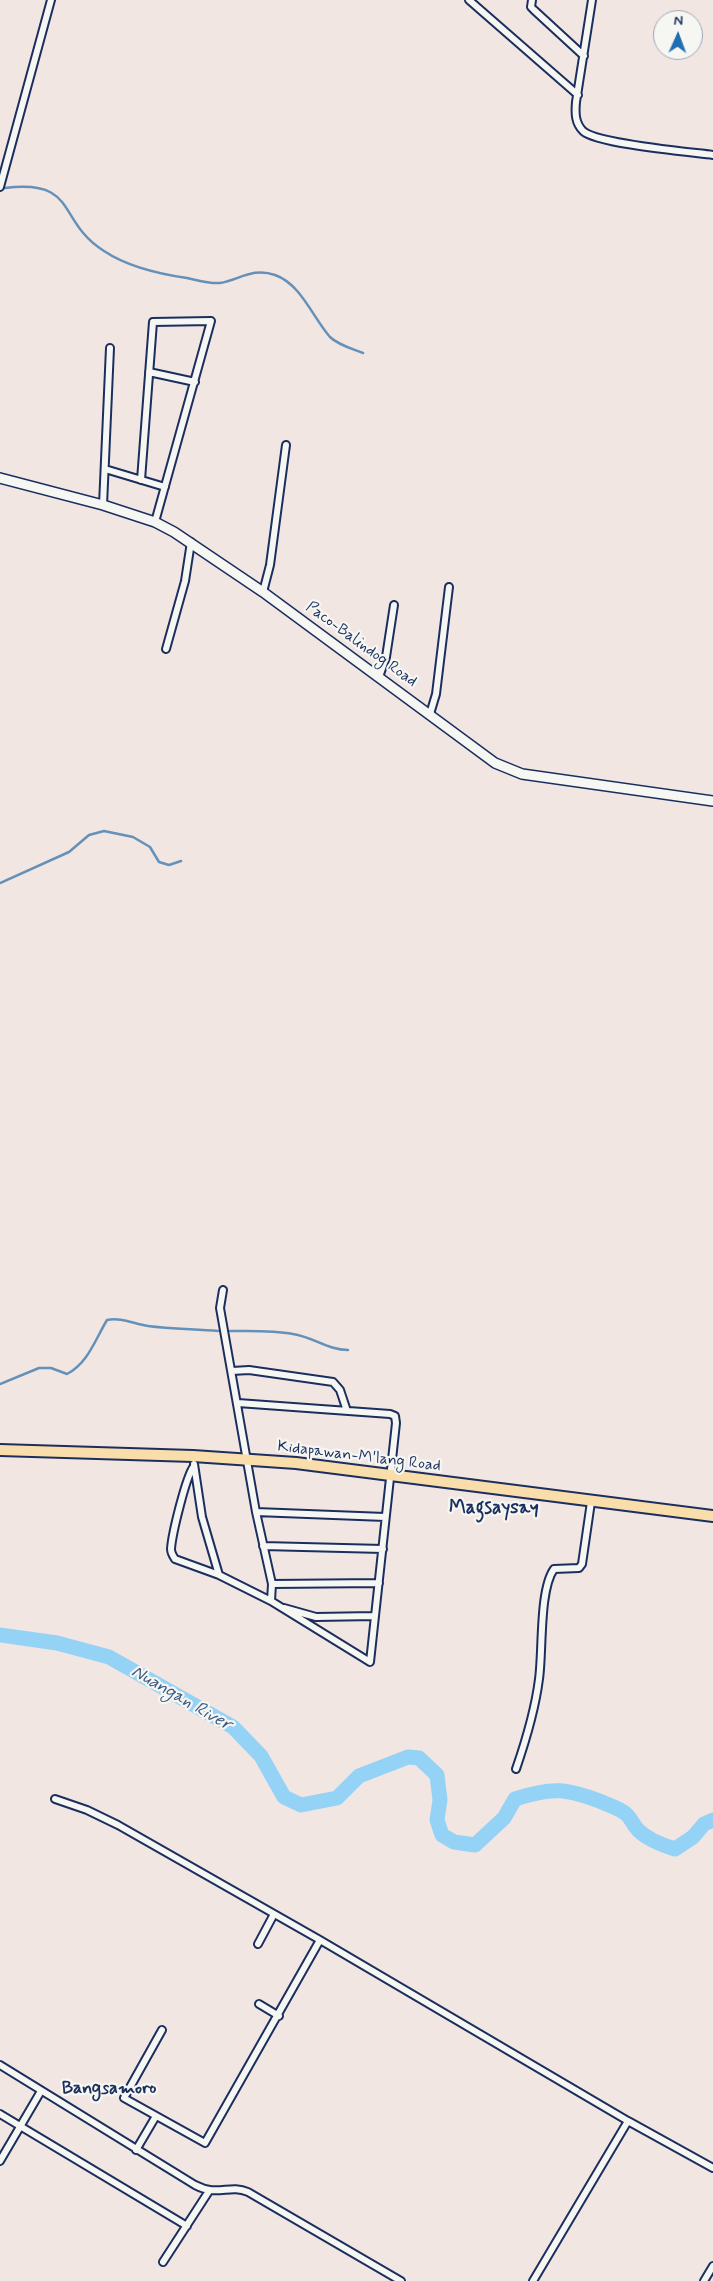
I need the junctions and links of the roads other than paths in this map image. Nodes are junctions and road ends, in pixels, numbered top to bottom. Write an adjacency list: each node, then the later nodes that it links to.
1 (51, 0): 8 (street)
2 (469, 0): 6 (street)
3 (532, 0): 5 (street)
4 (592, 0): 5 (street)
5 (584, 56): 6 (street)
6 (578, 94): 7 (street)
7 (713, 155)
8 (0, 187)
9 (110, 348): 13 (street)
10 (149, 372): 11 (street); 11 (street); 15 (street)
11 (195, 382): 16 (street)
12 (286, 445): 21 (street)
13 (105, 469): 15 (street); 17 (street)
14 (0, 478): 17 (street, Paco-Balindog Road)
15 (141, 480): 16 (street)
16 (165, 487): 18 (street)
17 (103, 505): 18 (street, Paco-Balindog Road)
18 (155, 522): 19 (street, Paco-Balindog Road)
19 (191, 542): 21 (street, Paco-Balindog Road); 23 (street)
20 (449, 588): 25 (street)
21 (263, 592): 24 (street, Paco-Balindog Road)
22 (394, 605): 24 (street)
23 (166, 649)
24 (379, 677): 25 (street, Paco-Balindog Road)
25 (430, 714): 26 (street, Paco-Balindog Road)
26 (713, 801)
27 (223, 1290): 28 (street)
28 (232, 1371): 29 (street); 30 (street)
29 (238, 1403): 30 (street); 32 (street)
30 (347, 1411): 34 (street)
31 (0, 1450): 33 (main road, Kidapawan-M'lang Road)
32 (247, 1459): 33 (main road, Kidapawan-M'lang Road); 34 (main road, Kidapawan-M'lang Road); 36 (street)
33 (193, 1461): 41 (street); 41 (street)
34 (389, 1475): 35 (main road, Kidapawan-M'lang Road); 38 (street)
35 (591, 1502): 37 (main road, Kidapawan-M'lang Road); 46 (street)
36 (256, 1512): 38 (street); 39 (street)
37 (713, 1516)
38 (385, 1517): 40 (street)
39 (263, 1546): 40 (street); 43 (street)
40 (383, 1549): 42 (street)
41 (219, 1575): 44 (street)
42 (379, 1583): 43 (street); 45 (street)
43 (272, 1584): 44 (street)
44 (273, 1604): 45 (street); 45 (street)
45 (374, 1616)
46 (516, 1769)
47 (54, 1799): 48 (street)
48 (274, 1914): 49 (street); 50 (street)
49 (320, 1940): 52 (street); 58 (street)
50 (258, 1944)
51 (259, 2004): 52 (street)
52 (279, 2016): 57 (street)
53 (162, 2030): 57 (street)
54 (0, 2065): 55 (street)
55 (41, 2090): 59 (street); 60 (street)
56 (0, 2114): 59 (street)
57 (156, 2116): 60 (street)
58 (628, 2121): 62 (street); 68 (street)
59 (20, 2126): 61 (street); 64 (street)
60 (136, 2150): 63 (street)
61 (0, 2161)
62 (713, 2168)
63 (209, 2191): 64 (street); 67 (street)
64 (186, 2226): 65 (street)
65 (163, 2262)
66 (713, 2266): 69 (street)
67 (401, 2281)
68 (533, 2281)
69 (704, 2281)

